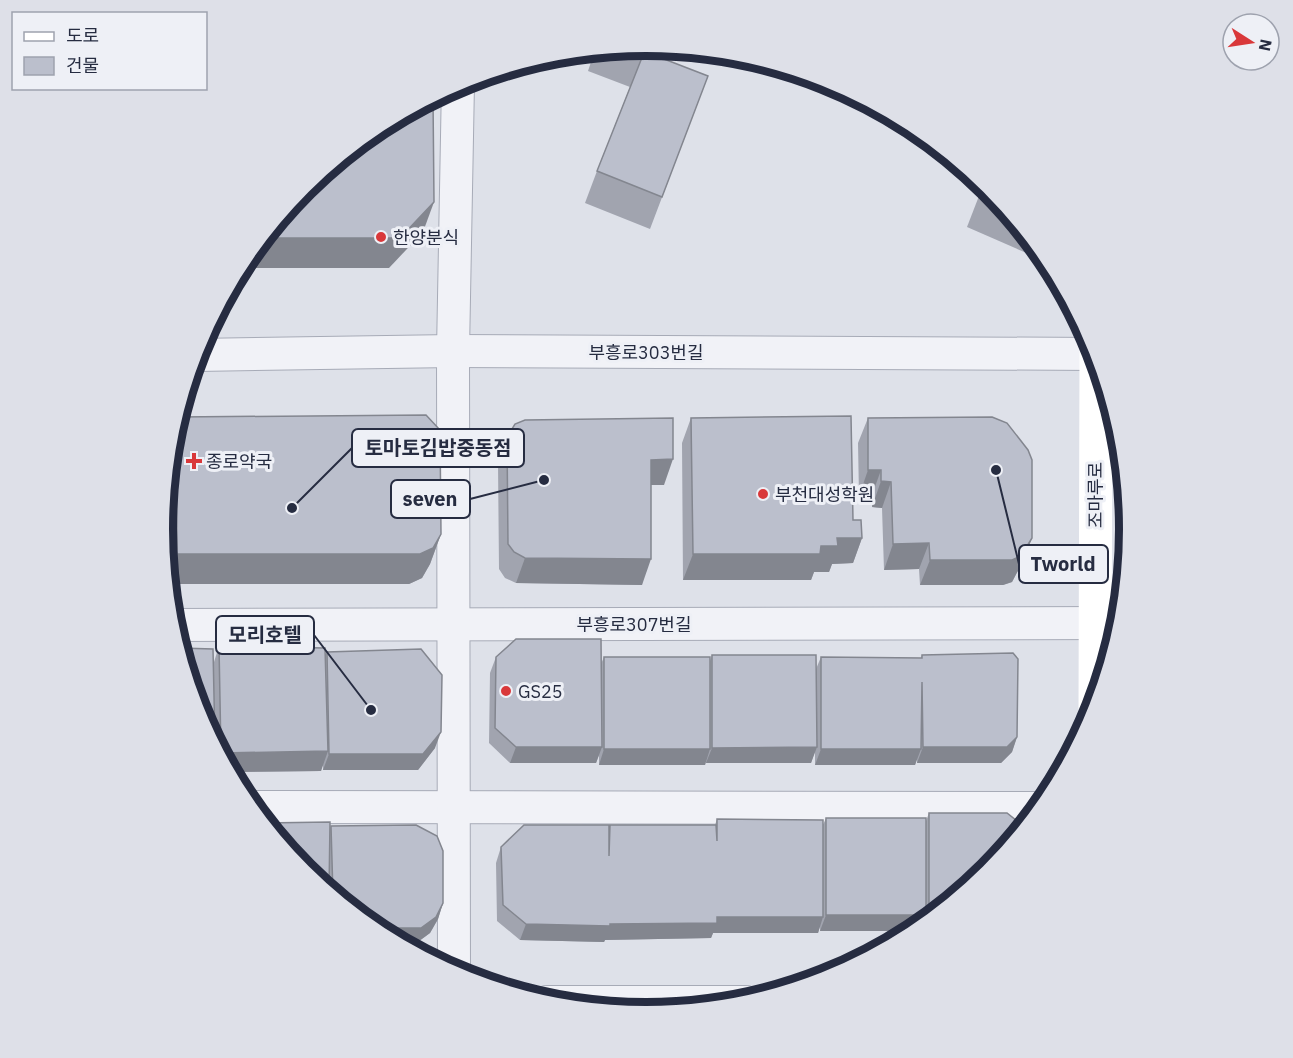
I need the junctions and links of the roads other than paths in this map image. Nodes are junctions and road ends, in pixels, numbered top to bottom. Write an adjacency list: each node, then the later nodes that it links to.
1 (458, 95): 2 (street)
2 (453, 351): 3 (street, 부흥로303번길); 4 (street, 부흥로303번길); 7 (street)
3 (1086, 354)
4 (206, 355)
5 (1097, 385): 6 (street, 조마루로)
6 (1108, 623): 7 (street, 부흥로307번길); 9 (street, 조마루로)
7 (453, 624): 8 (street, 부흥로307번길); 11 (street)
8 (183, 625)
9 (1103, 654)
10 (264, 807): 11 (street)
11 (454, 807): 12 (street); 13 (street)
12 (1028, 808)
13 (454, 961)

